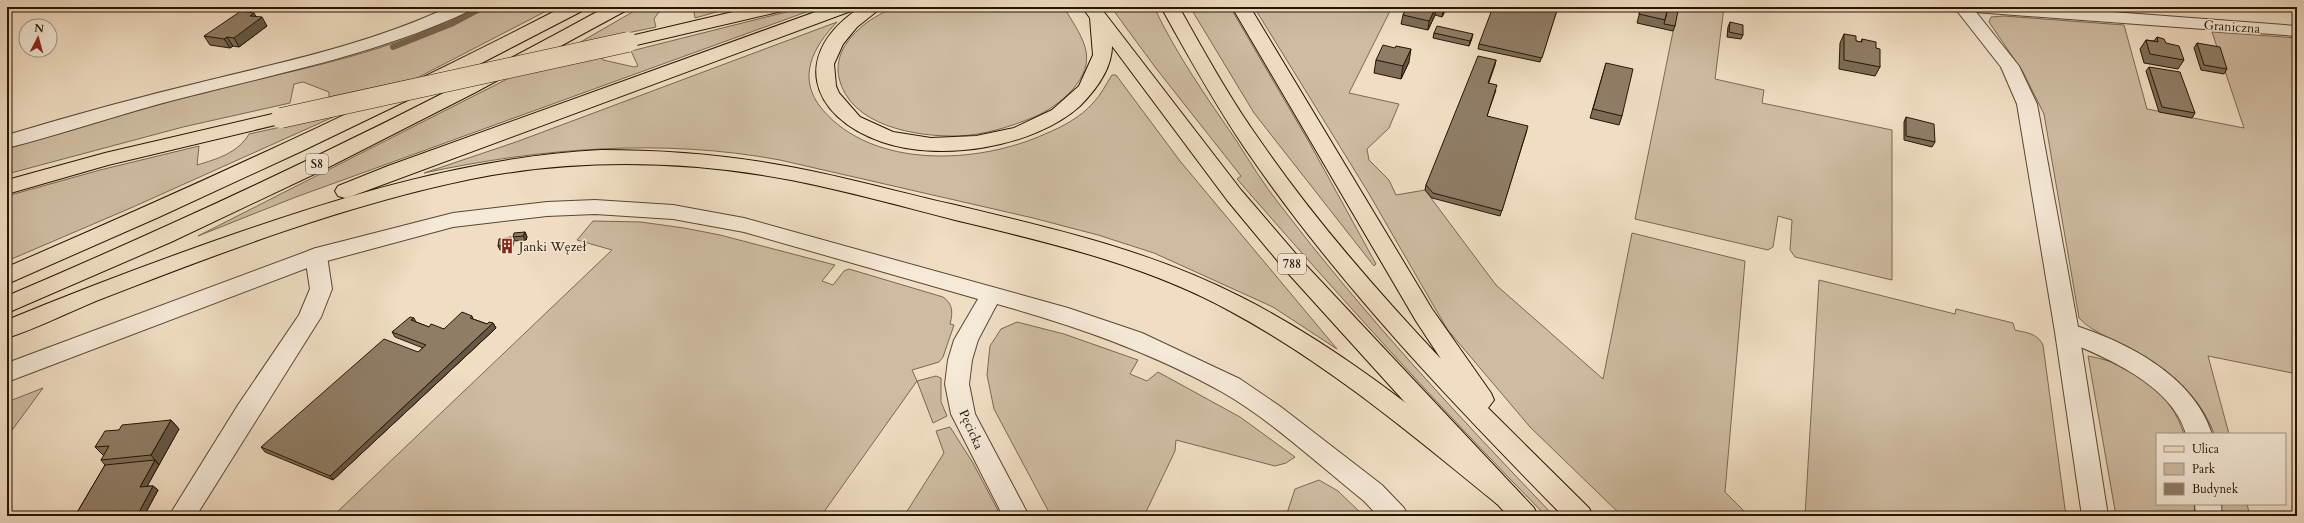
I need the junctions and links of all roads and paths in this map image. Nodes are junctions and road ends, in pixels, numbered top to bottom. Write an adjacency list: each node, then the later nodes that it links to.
1 (463, 7): 13 (street)
2 (576, 7): 16 (main road, S8)
3 (619, 7): 19 (main road, S8)
4 (776, 7): 14 (main road, bridge)
5 (845, 7): 17 (main road)
6 (873, 7): 11 (main road)
7 (1170, 7): 24 (main road)
8 (1241, 7): 24 (main road)
9 (1963, 7): 21 (street)
10 (1975, 7): 12 (street, Graniczna)
11 (1094, 12): 25 (main road, 788)
12 (2297, 31)
13 (7, 142)
14 (7, 187)
15 (316, 256): 18 (street); 22 (street); 27 (street)
16 (7, 276)
17 (98, 292): 20 (main road); 25 (main road)
18 (991, 295): 28 (street, Pęcicka); 29 (street)
19 (7, 305)
20 (7, 329)
21 (2067, 332): 23 (street); 32 (street)
22 (7, 373)
23 (2199, 433)
24 (1538, 474): 31 (main road)
25 (1506, 496): 30 (main road, 788)
26 (2208, 505): 33 (street)
27 (182, 516)
28 (1016, 516)
29 (1394, 516)
30 (1526, 516)
31 (1580, 516)
32 (2095, 516)
33 (2209, 516)

